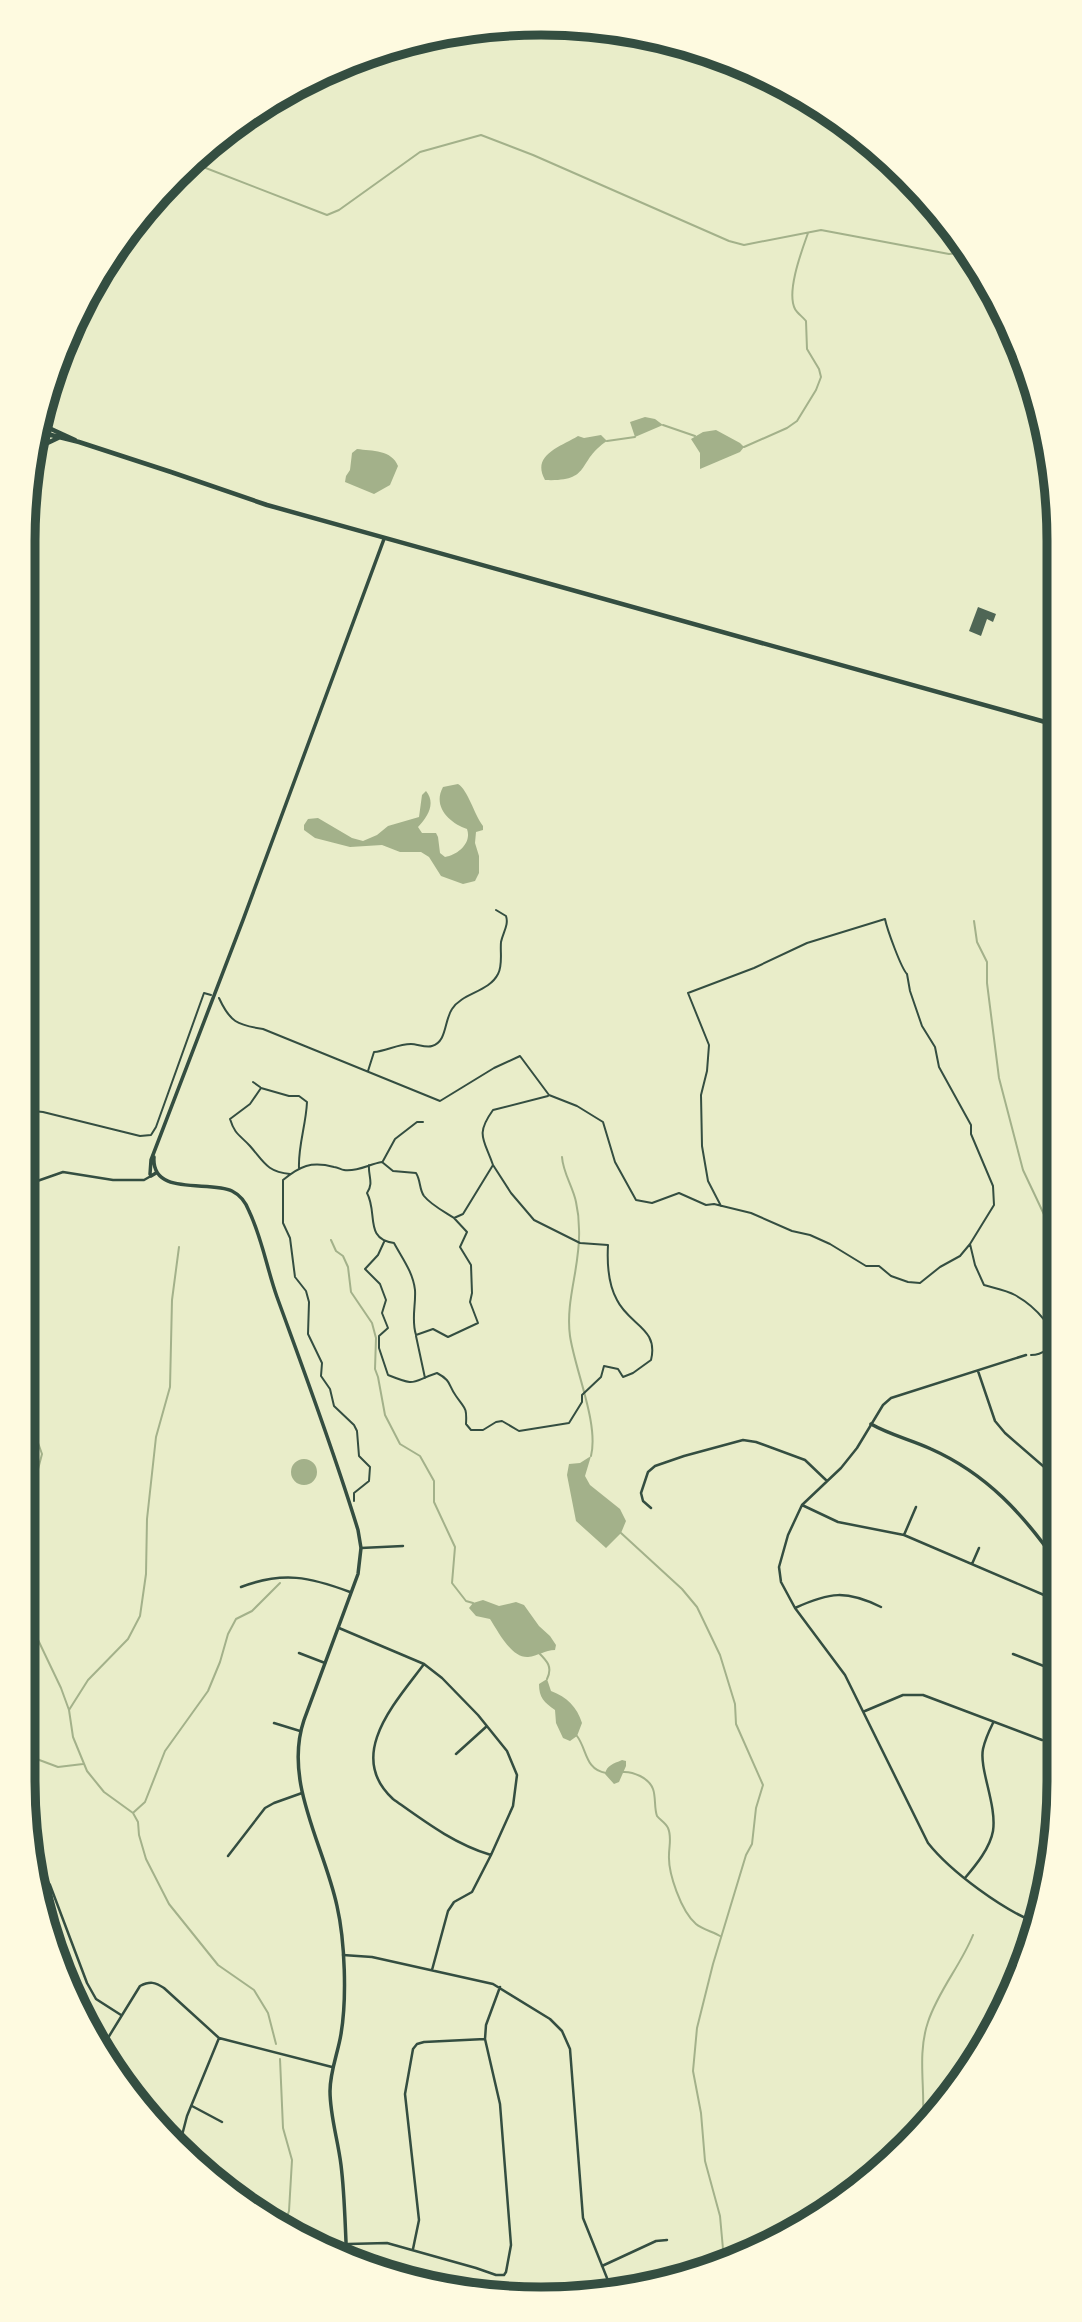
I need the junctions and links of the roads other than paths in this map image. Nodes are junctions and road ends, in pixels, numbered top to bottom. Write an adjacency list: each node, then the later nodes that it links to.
1 (48, 427): 4 (main road)
2 (46, 436): 3 (main road)
3 (58, 438): 4 (main road); 5 (main road)
4 (79, 442): 6 (main road)
5 (45, 444)
6 (384, 539): 7 (main road); 8 (street)
7 (1047, 723)
8 (154, 1157): 9 (street); 10 (street)
9 (156, 1172): 10 (street); 22 (street)
10 (151, 1176): 11 (street)
11 (35, 1182)
12 (1026, 1356): 13 (street)
13 (978, 1371): 14 (street); 15 (street)
14 (871, 1424): 16 (street); 24 (street)
15 (1047, 1469)
16 (827, 1481): 17 (street); 19 (street)
17 (802, 1505): 20 (street); 30 (street)
18 (916, 1507): 20 (street)
19 (651, 1508)
20 (905, 1535): 25 (street)
21 (403, 1546): 22 (street)
22 (361, 1548): 27 (street)
23 (979, 1548): 25 (street)
24 (1047, 1548)
25 (972, 1565): 28 (street)
26 (242, 1587): 27 (street)
27 (351, 1593): 31 (street)
28 (1044, 1595)
29 (881, 1607): 30 (street)
30 (794, 1608): 37 (street)
31 (337, 1628): 34 (street); 35 (street)
32 (299, 1653): 34 (street)
33 (1013, 1654): 36 (street)
34 (325, 1663): 41 (street)
35 (424, 1664): 40 (street); 45 (street)
36 (1047, 1667)
37 (864, 1712): 39 (street); 48 (street)
38 (274, 1723): 41 (street)
39 (993, 1723): 42 (street); 48 (street)
40 (487, 1726): 43 (street); 45 (street)
41 (300, 1731): 44 (street)
42 (1042, 1740)
43 (456, 1754)
44 (302, 1793): 46 (street); 50 (street)
45 (491, 1855): 51 (street)
46 (228, 1856)
47 (44, 1876): 53 (street)
48 (965, 1878): 49 (street)
49 (1028, 1920)
50 (343, 1955): 51 (street); 57 (street)
51 (432, 1970): 52 (street)
52 (500, 1987): 55 (street); 65 (street)
53 (121, 2015): 54 (street); 56 (street)
54 (219, 2038): 57 (street); 58 (street)
55 (485, 2039): 64 (street); 64 (street)
56 (107, 2040)
57 (332, 2067): 62 (street)
58 (192, 2106): 59 (street); 60 (street)
59 (222, 2122)
60 (181, 2136)
61 (667, 2240): 65 (street)
62 (346, 2244): 63 (street); 64 (street)
63 (346, 2248)
64 (413, 2250)
65 (602, 2266): 66 (street)
66 (609, 2283)

